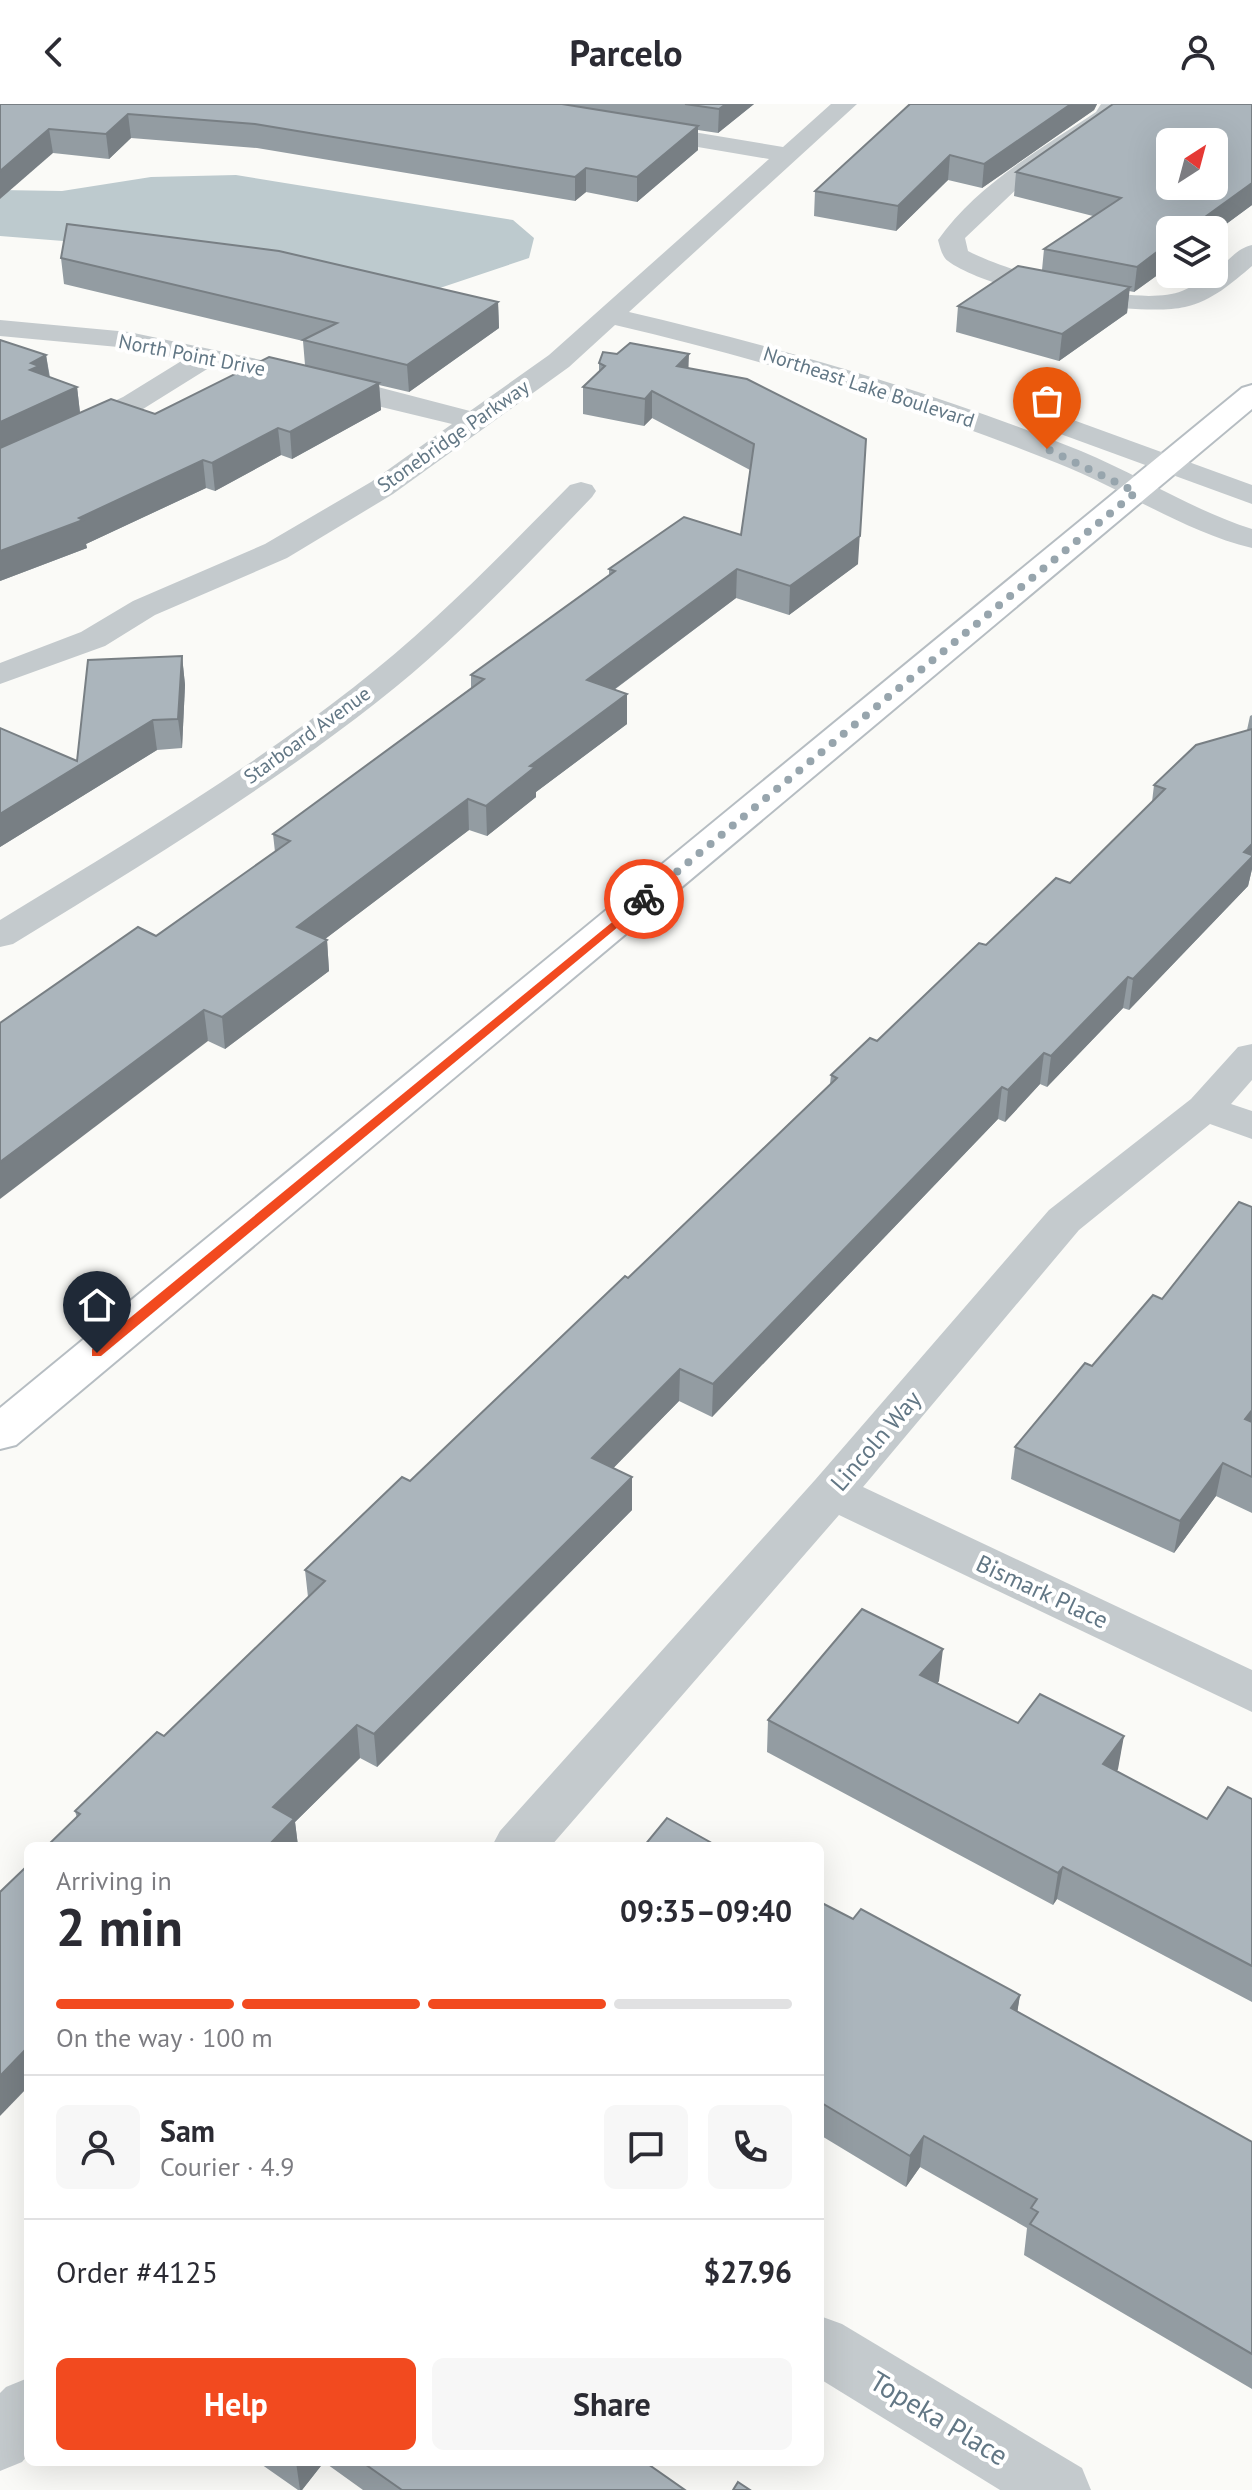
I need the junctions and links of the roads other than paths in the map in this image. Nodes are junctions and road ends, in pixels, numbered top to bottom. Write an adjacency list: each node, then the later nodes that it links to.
1 (845, 104): 4 (street, Stonebridge Parkway)
2 (1113, 104): 5 (street)
3 (622, 127): 4 (street)
4 (787, 155): 6 (street, Stonebridge Parkway)
5 (1252, 253)
6 (620, 308): 10 (street, Stonebridge Parkway); 12 (street, Northeast Lake Boulevard); 14 (street, Northeast Lake Boulevard)
7 (0, 328): 8 (street, North Point Drive)
8 (207, 357): 10 (street, North Point Drive); 11 (street)
9 (1252, 394): 12 (street)
10 (475, 421): 17 (street, Stonebridge Parkway)
11 (0, 466)
12 (1167, 466): 14 (street); 15 (street, Northeast Lake Boulevard)
13 (581, 491): 18 (street, Starboard Avenue)
14 (1136, 492): 16 (street, Northeast Lake Boulevard); 22 (street)
15 (1252, 495)
16 (1252, 539)
17 (0, 674)
18 (0, 935)
19 (1252, 1056): 20 (street, Lincoln Way)
20 (1205, 1108): 21 (street); 23 (street, Lincoln Way)
21 (1252, 1126)
22 (0, 1433)
23 (832, 1492): 24 (street, Bismark Place); 25 (street, Lincoln Way)
24 (1252, 1692)
25 (523, 1842)
26 (824, 2347): 29 (street, Topeka Place)
27 (24, 2413): 28 (street)
28 (0, 2440)
29 (1059, 2490)

